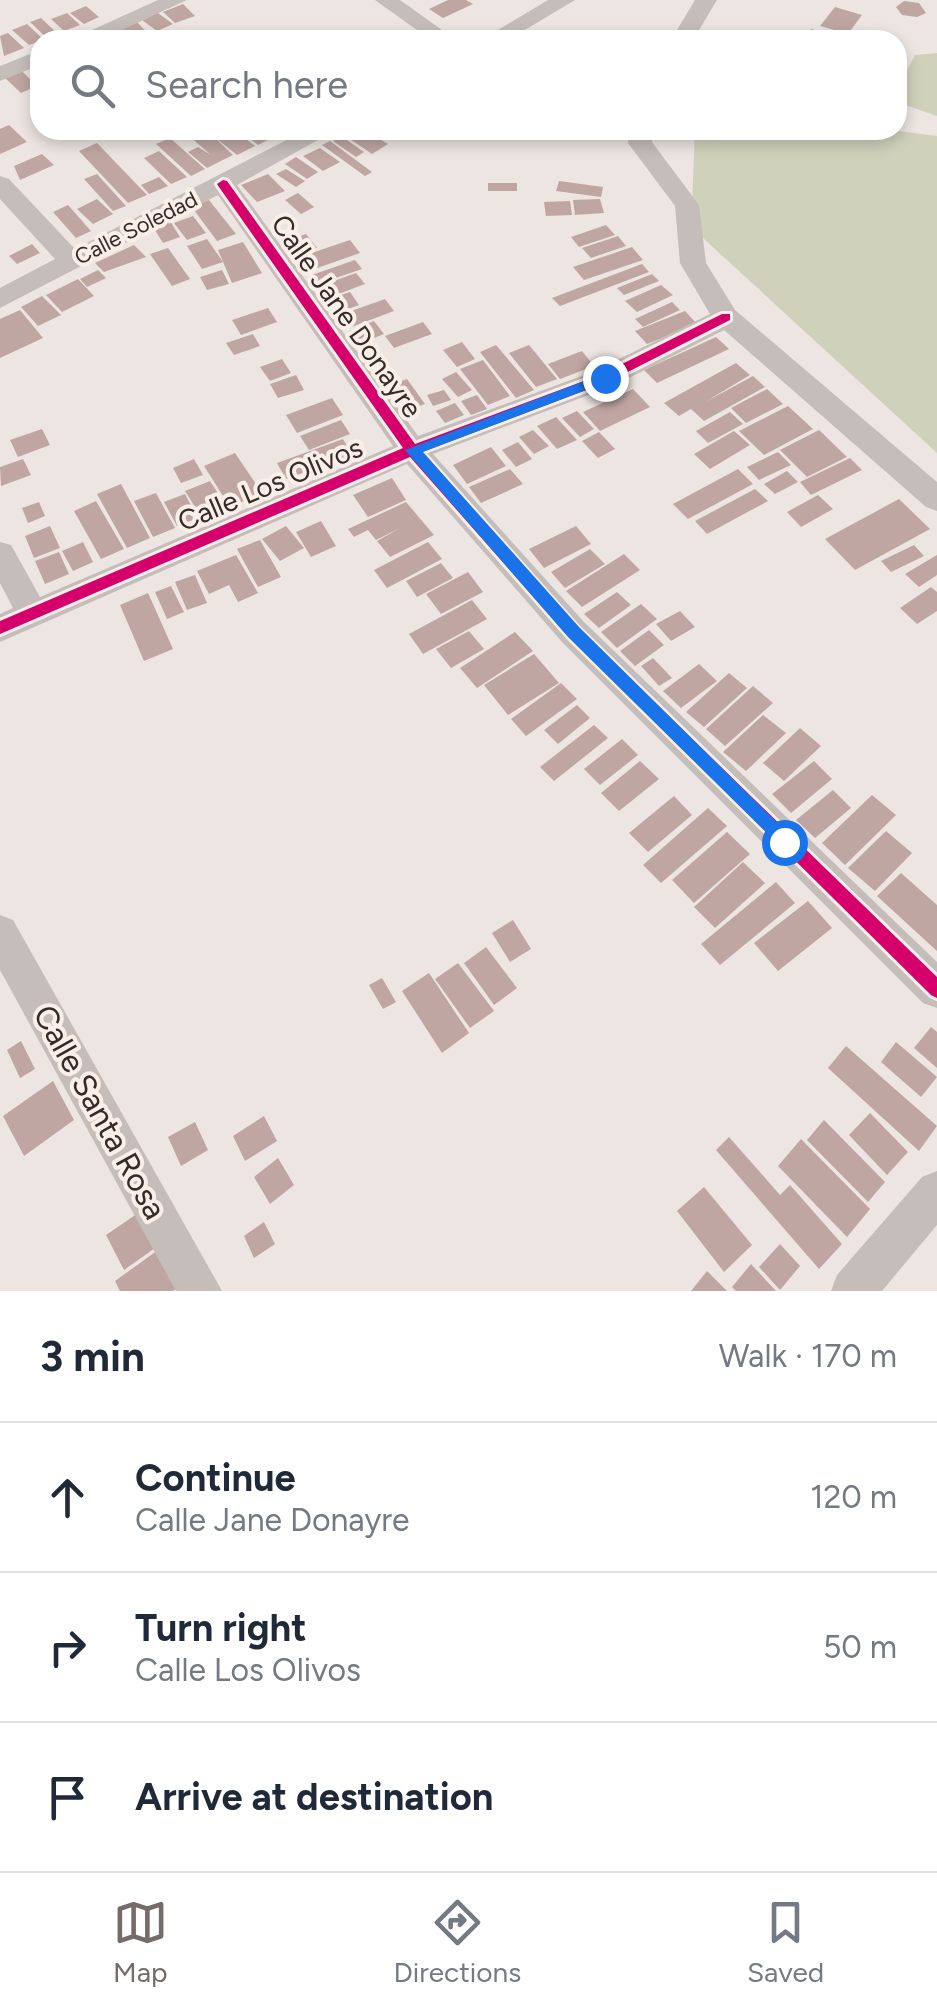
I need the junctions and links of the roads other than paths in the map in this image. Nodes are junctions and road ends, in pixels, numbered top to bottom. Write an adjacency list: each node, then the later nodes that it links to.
1 (176, 0): 5 (street)
2 (386, 0): 6 (street)
3 (564, 0): 7 (street)
4 (706, 0): 8 (street)
5 (106, 30)
6 (430, 30)
7 (510, 30)
8 (688, 30)
9 (30, 62): 10 (street)
10 (0, 74)
11 (305, 140): 14 (street, Calle Soledad)
12 (640, 140): 17 (street)
13 (0, 184): 15 (street)
14 (222, 184): 15 (street, Calle Soledad); 18 (street, Calle Jane Donayre)
15 (71, 261): 16 (street, Calle Soledad)
16 (0, 299)
17 (726, 317): 18 (street, Calle Los Olivos); 19 (street)
18 (412, 450): 21 (street, Calle Los Olivos); 24 (street, Calle Jane Donayre)
19 (937, 499)
20 (0, 554): 21 (street)
21 (32, 614): 22 (street, Calle Los Olivos)
22 (0, 628)
23 (0, 933): 26 (street, Calle Santa Rosa)
24 (937, 989)
25 (937, 1192): 27 (street)
26 (200, 1291)
27 (853, 1291)

